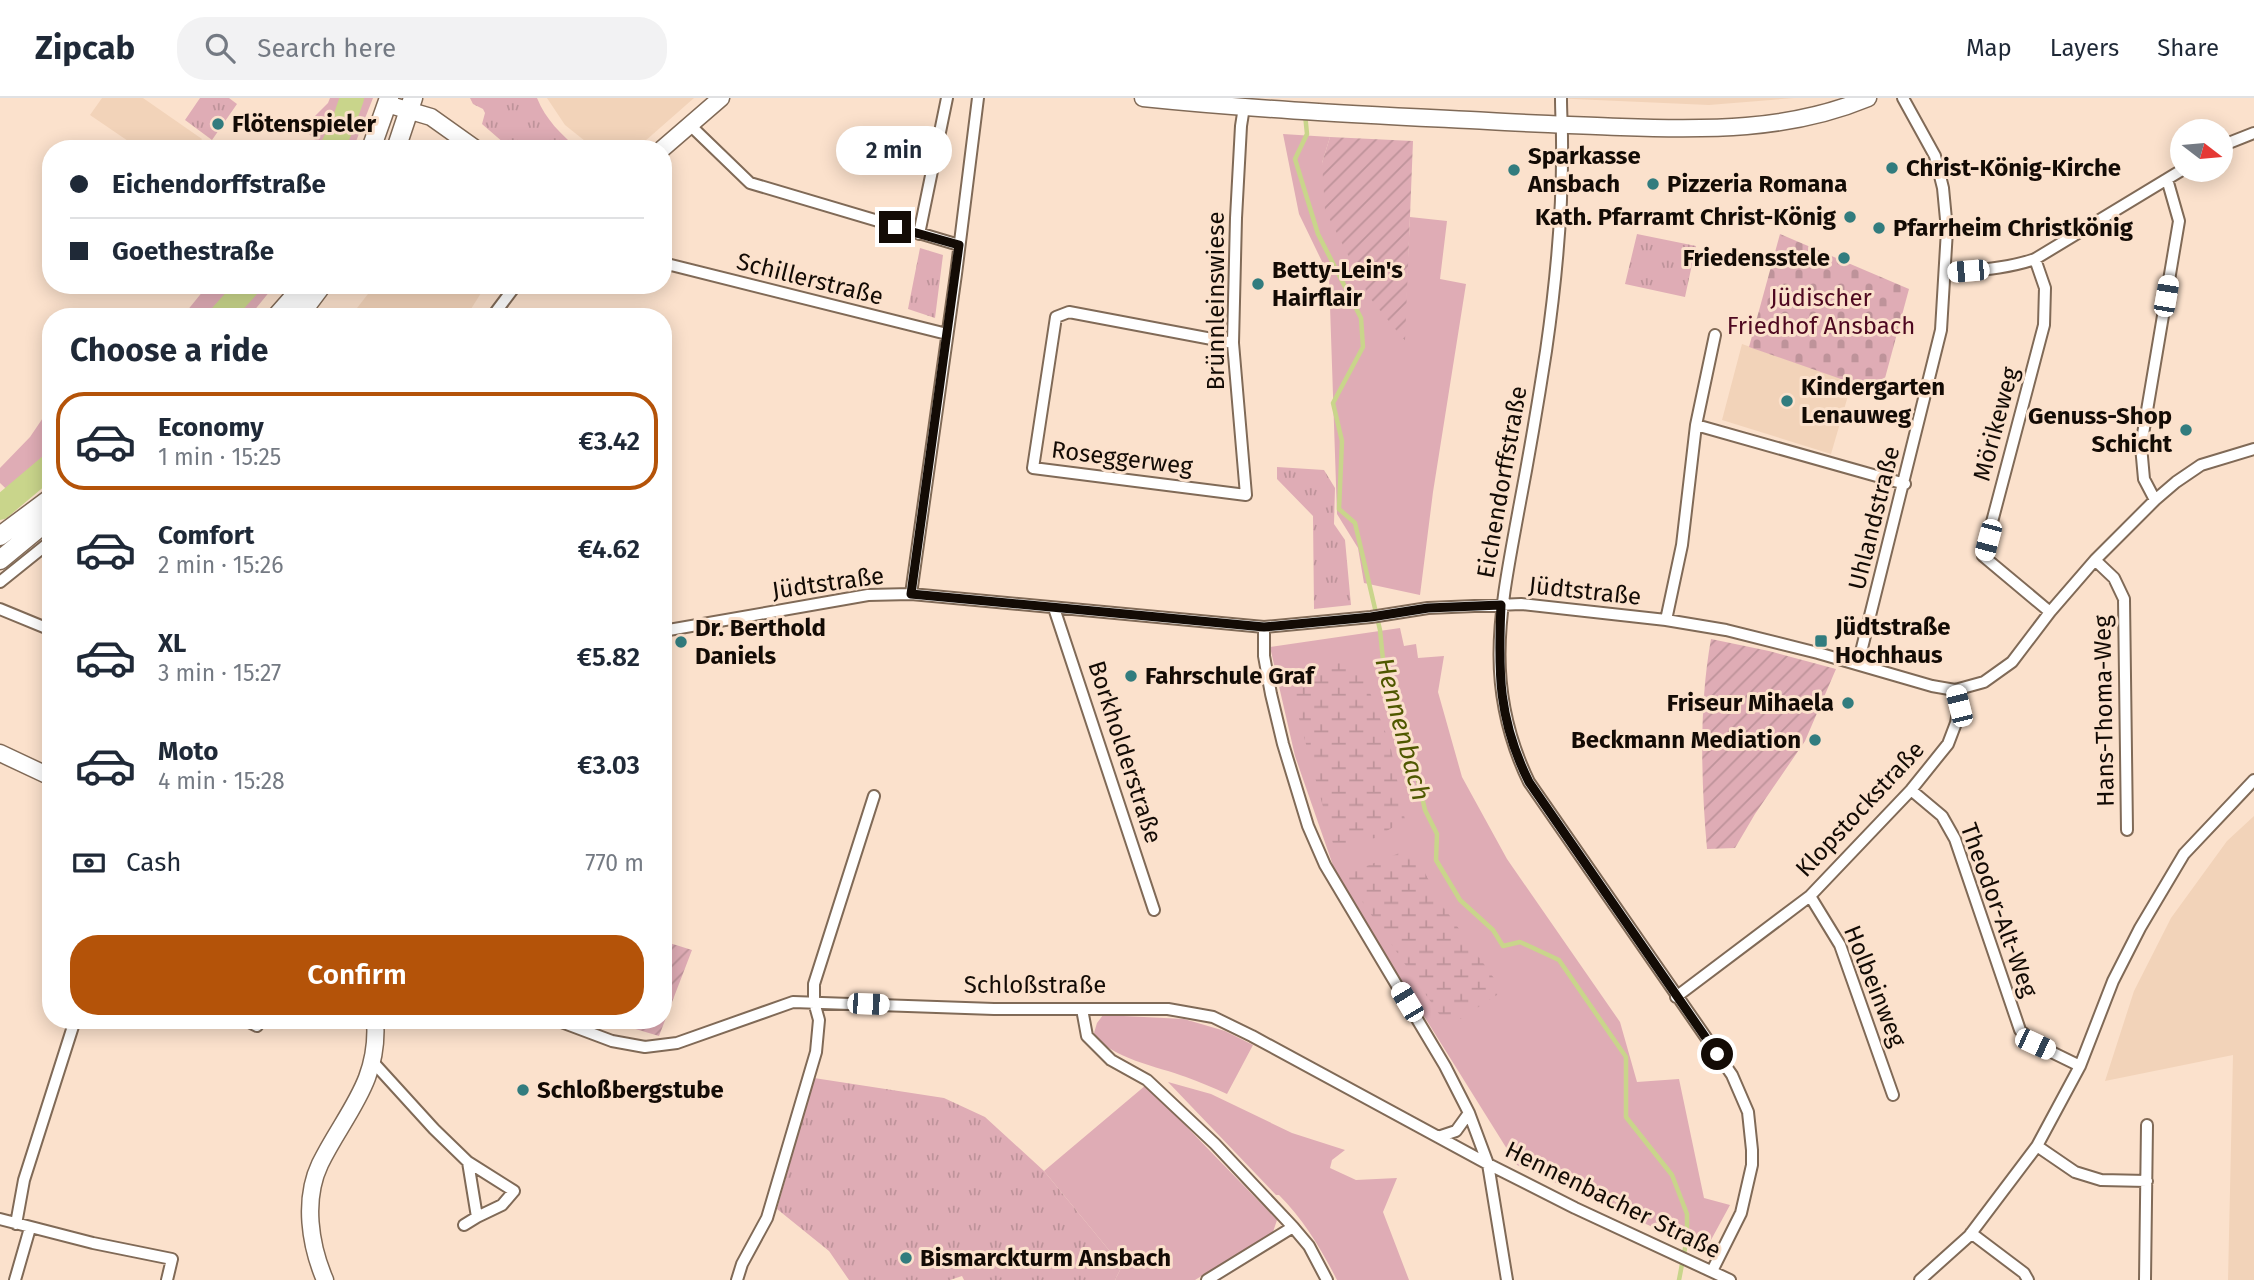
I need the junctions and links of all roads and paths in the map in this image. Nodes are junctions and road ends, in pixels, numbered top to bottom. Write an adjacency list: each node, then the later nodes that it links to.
1 (720, 98): 12 (main road)
2 (947, 98): 21 (street)
3 (978, 98): 22 (street)
4 (1143, 98): 9 (main road)
5 (1561, 98): 11 (street, Eichendorffstraße)
6 (1868, 98): 11 (main road)
7 (1903, 98): 25 (street, Uhlandstraße)
8 (388, 101): 10 (main road); 14 (main road)
9 (1245, 103): 11 (main road); 30 (street, Brünnleinswiese)
10 (411, 104): 15 (main road); 16 (main road)
11 (1561, 125): 44 (street, Eichendorffstraße)
12 (691, 126): 17 (main road); 21 (street)
13 (2254, 133): 18 (street)
14 (374, 140)
15 (399, 140)
16 (464, 140)
17 (672, 141)
18 (2233, 141)
19 (2170, 177): 20 (street)
20 (2167, 179): 23 (street); 35 (street)
21 (919, 234): 22 (street)
22 (959, 245): 28 (street)
23 (2035, 259): 25 (street); 47 (street, Mörikeweg)
24 (672, 265): 28 (street, Schillerstraße)
25 (1946, 273): 33 (street, Uhlandstraße)
26 (295, 294): 27 (main road)
27 (284, 308)
28 (947, 334): 43 (street)
29 (1715, 335): 31 (street)
30 (1233, 343): 34 (street, Brünnleinswiese); 34 (street, Roseggerweg)
31 (1696, 425): 33 (street); 48 (street)
32 (2254, 449): 35 (street)
33 (1905, 484): 52 (street, Uhlandstraße)
34 (1246, 495)
35 (2155, 500): 41 (street)
36 (42, 505): 38 (main road)
37 (42, 525): 40 (main road)
38 (0, 536)
39 (42, 548): 42 (street)
40 (0, 560)
41 (2095, 560): 47 (street); 59 (street, Hans-Thoma-Weg)
42 (0, 582)
43 (911, 594): 45 (street, Jüdtstraße); 51 (street, Jüdtstraße)
44 (1501, 605): 48 (street, Jüdtstraße); 50 (street, Jüdtstraße); 62 (street, Eichendorffstraße)
45 (1055, 608): 50 (street, Jüdtstraße); 61 (street, Borkholderstraße)
46 (0, 609): 49 (street)
47 (2050, 612): 53 (street)
48 (1666, 620): 52 (street, Jüdtstraße)
49 (42, 626)
50 (1264, 627): 71 (street, Hennenbacher Straße)
51 (672, 629)
52 (1858, 664): 53 (street, Jüdtstraße)
53 (1955, 690): 57 (street, Klopstockstraße)
54 (0, 753): 55 (main road)
55 (42, 773)
56 (2254, 780): 69 (street)
57 (1911, 790): 60 (street, Klopstockstraße); 69 (street, Theodor-Alt-Weg)
58 (874, 796): 63 (street)
59 (2127, 830)
60 (1810, 895): 62 (street, Klopstockstraße); 70 (street, Holbeinweg)
61 (1154, 910)
62 (1676, 997): 85 (street, Eichendorffstraße)
63 (814, 1002): 64 (street, Schloßstraße); 67 (street, Schloßstraße); 89 (street)
64 (1082, 1009): 73 (street, Schloßstraße); 82 (street)
65 (72, 1029): 80 (street)
66 (376, 1029): 68 (main road)
67 (580, 1029)
68 (373, 1062): 75 (street); 88 (main road)
69 (2080, 1066): 74 (street)
70 (1894, 1095)
71 (1469, 1113): 73 (street); 76 (street, Hennenbacher Straße)
72 (2147, 1125): 77 (street)
73 (1438, 1137): 76 (street, Schloßstraße)
74 (2037, 1146): 77 (street); 84 (street)
75 (468, 1162): 78 (street); 78 (street)
76 (1488, 1164): 85 (street, Hennenbacher Straße); 92 (street)
77 (2147, 1181): 96 (street)
78 (477, 1217): 81 (street)
79 (0, 1219): 80 (street)
80 (16, 1224): 83 (street)
81 (464, 1225)
82 (1293, 1227): 90 (street); 91 (street)
83 (30, 1228): 86 (street); 87 (street)
84 (1971, 1233): 94 (street); 95 (street)
85 (1712, 1271): 93 (street, Hennenbacher Straße)
86 (15, 1280)
87 (167, 1280)
88 (325, 1280)
89 (737, 1280)
90 (1207, 1280)
91 (1327, 1280)
92 (1507, 1280)
93 (1730, 1280)
94 (1920, 1280)
95 (2028, 1280)
96 (2145, 1280)

